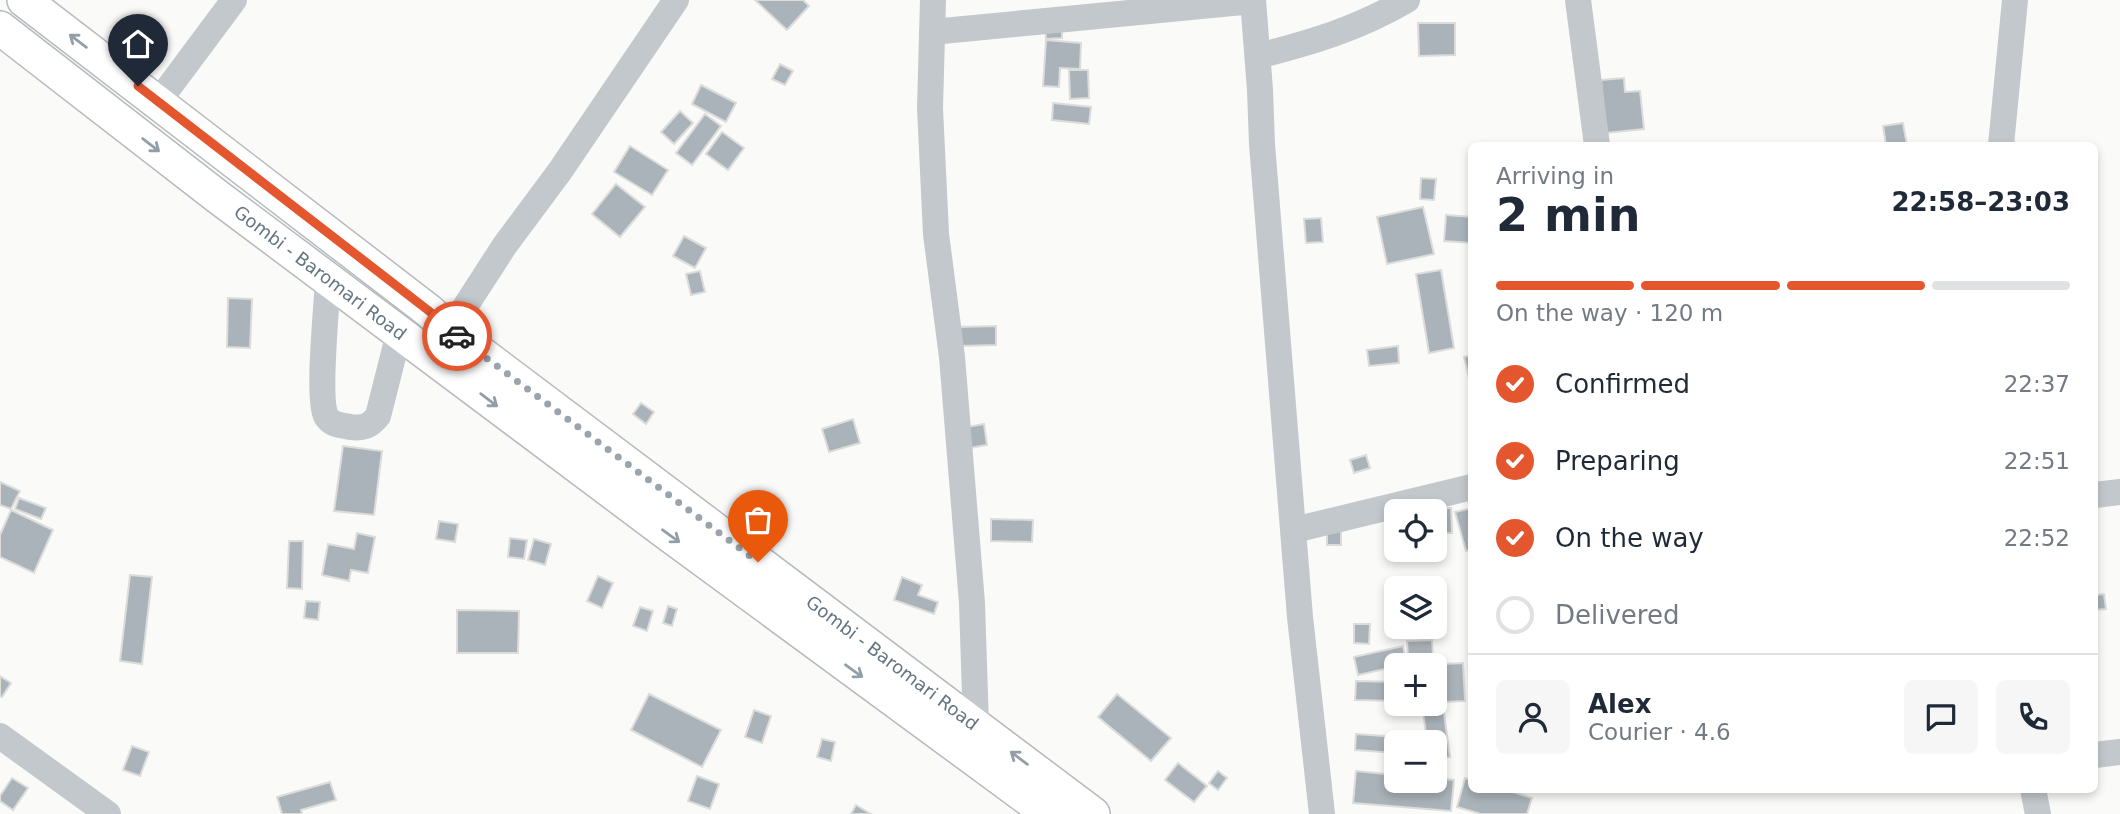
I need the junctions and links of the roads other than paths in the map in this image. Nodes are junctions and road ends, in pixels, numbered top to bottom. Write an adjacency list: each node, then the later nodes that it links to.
1 (24, 0): 12 (main road, Gombi - Baromari Road, one-way to 1)
2 (234, 0): 12 (street)
3 (676, 0): 16 (street)
4 (933, 0): 10 (street)
5 (1253, 0): 10 (street); 11 (street)
6 (1407, 0): 11 (street)
7 (1578, 0): 13 (street)
8 (2015, 0): 14 (street)
9 (0, 28): 15 (main road, Gombi - Baromari Road, one-way to 15)
10 (932, 32): 22 (street)
11 (1258, 56): 21 (street)
12 (158, 102): 16 (main road, Gombi - Baromari Road)
13 (1597, 142)
14 (2001, 142)
15 (328, 279): 17 (main road, Gombi - Baromari Road); 17 (street)
16 (450, 330): 22 (main road, Gombi - Baromari Road)
17 (399, 332): 27 (main road, Gombi - Baromari Road, one-way to 27)
18 (1468, 488): 21 (street)
19 (2120, 492): 20 (street)
20 (2098, 495)
21 (1294, 530): 30 (street)
22 (976, 726): 27 (main road, Gombi - Baromari Road, one-way to 22)
23 (0, 736): 28 (street)
24 (2120, 752): 25 (street)
25 (2098, 755)
26 (2035, 793): 31 (street)
27 (1048, 802): 29 (main road, Gombi - Baromari Road)
28 (108, 814)
29 (1093, 814)
30 (1322, 814)
31 (2038, 814)

